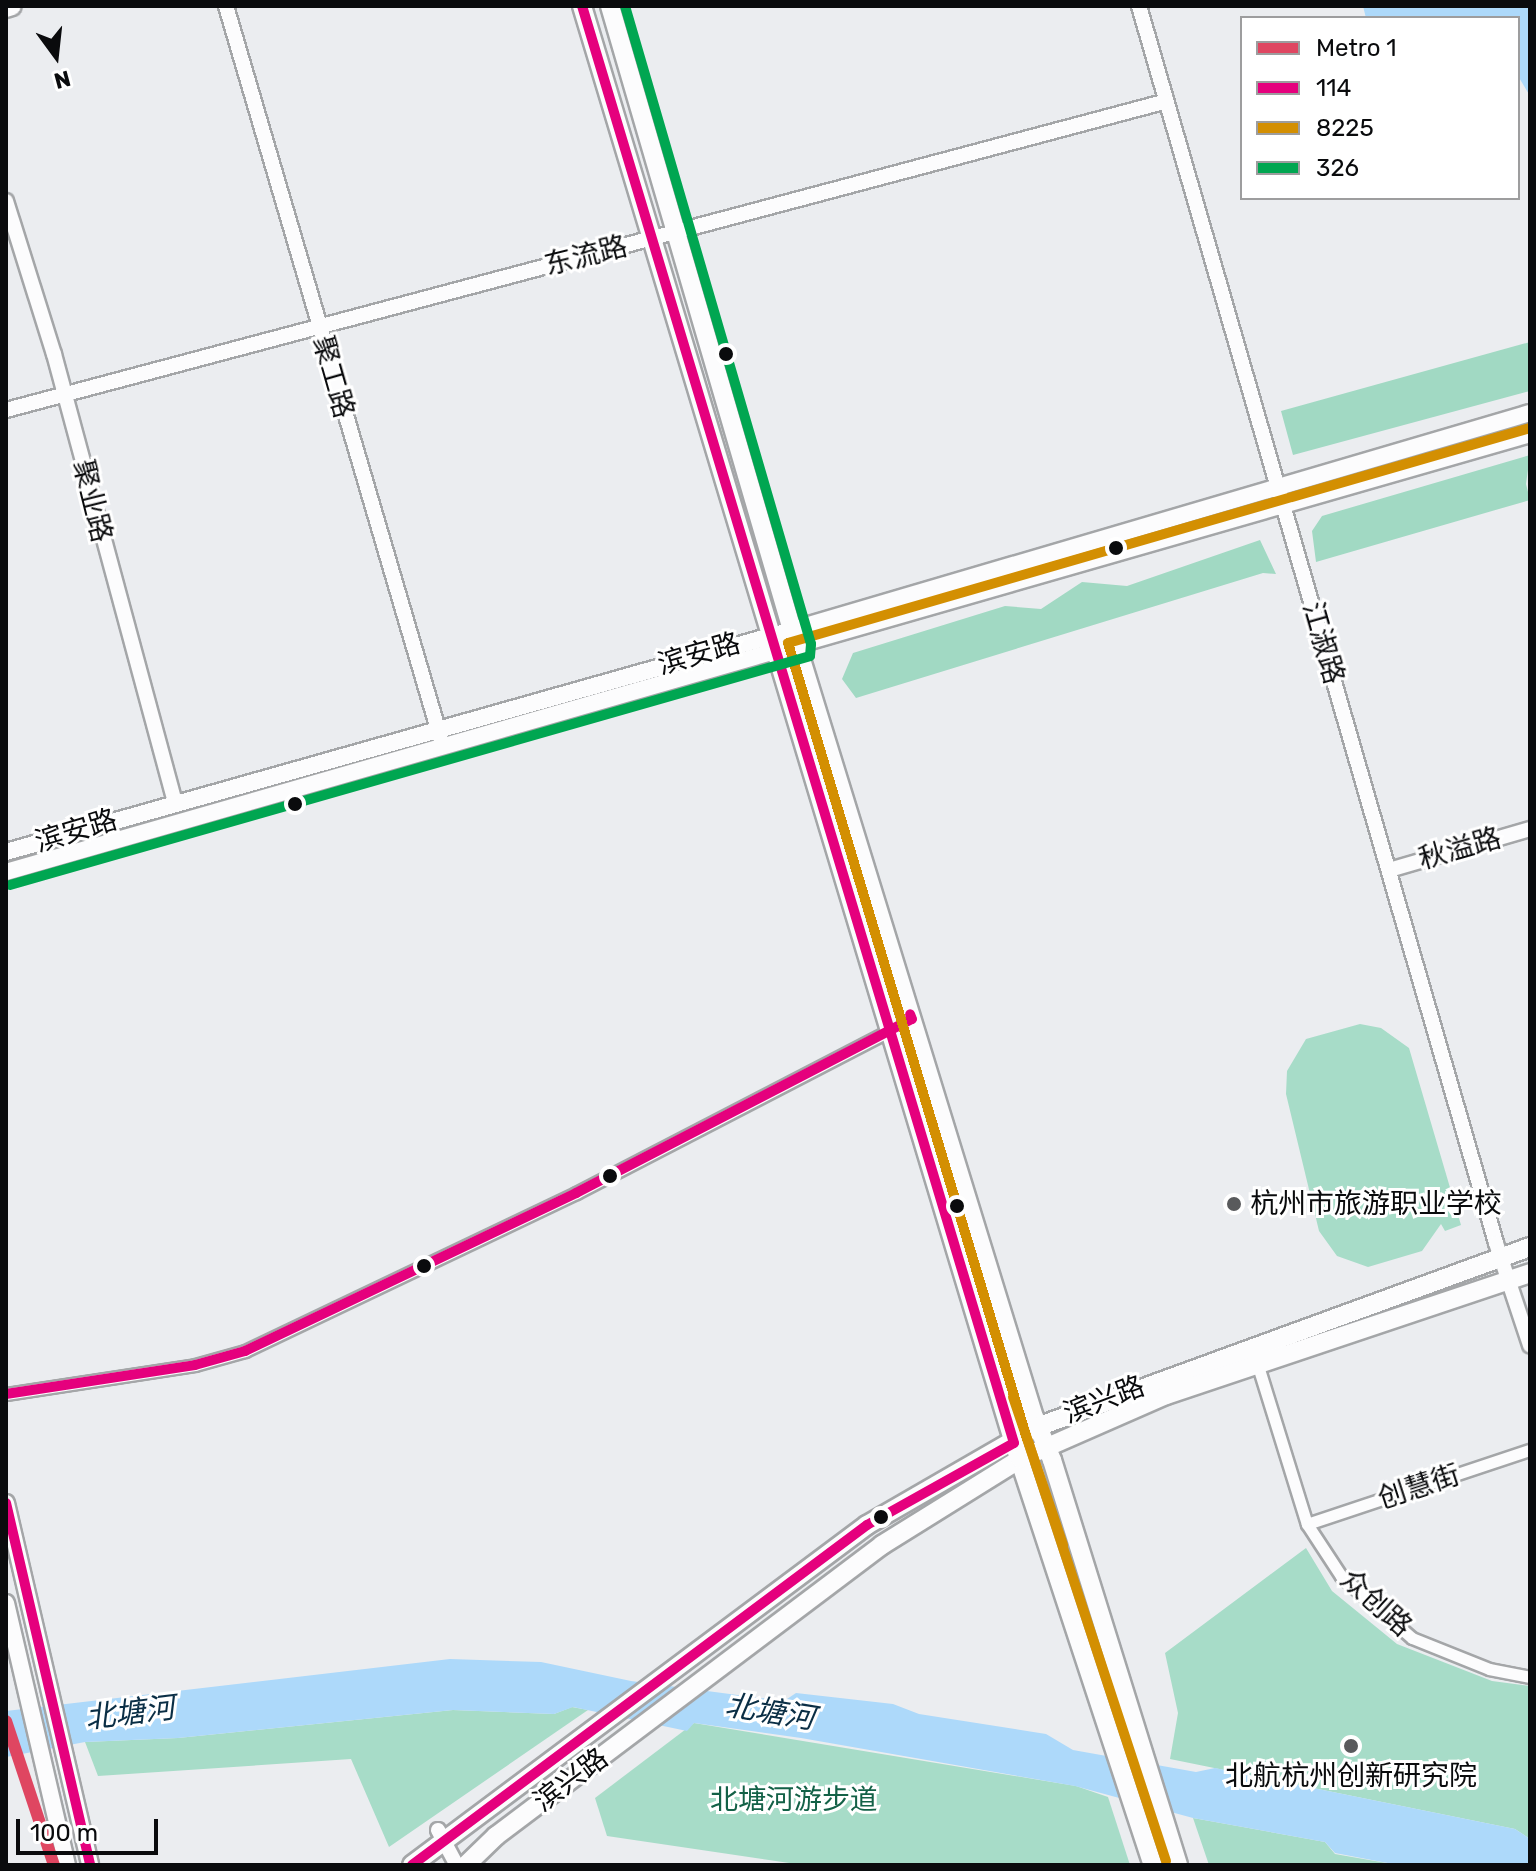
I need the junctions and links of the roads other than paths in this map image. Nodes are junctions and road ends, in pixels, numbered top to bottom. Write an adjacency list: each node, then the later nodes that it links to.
1 (12, 6): 6 (main road)
2 (226, 6): 11 (street, 聚工路)
3 (582, 6): 10 (main road)
4 (610, 6): 9 (main road)
5 (1139, 6): 7 (street, 江淑路)
6 (6, 8)
7 (1167, 101): 9 (street, 东流路); 16 (street, 江淑路)
8 (6, 201): 12 (street, 聚业路)
9 (675, 234): 10 (street, 东流路); 18 (main road)
10 (655, 238): 11 (street, 东流路); 19 (main road)
11 (318, 325): 12 (street, 东流路); 20 (street, 聚工路)
12 (63, 394): 13 (street, 东流路); 22 (street, 聚业路)
13 (6, 410)
14 (1530, 413): 16 (main road, 滨安路)
15 (1530, 434): 17 (main road, 滨安路)
16 (1276, 485): 17 (street, 江淑路); 18 (main road, 滨安路)
17 (1284, 505): 18 (main road, 滨安路); 25 (street, 江淑路)
18 (795, 639): 19 (main road, 滨安路); 27 (main road)
19 (774, 642): 20 (main road, 滨安路); 21 (main road, 滨安路); 28 (main road)
20 (436, 727): 21 (street, 聚工路); 22 (main road, 滨安路)
21 (443, 746): 26 (main road, 滨安路)
22 (175, 802): 24 (main road, 滨安路)
23 (1530, 829): 25 (street, 秋溢路)
24 (6, 852)
25 (1389, 870): 30 (street, 江淑路)
26 (6, 872)
27 (912, 1019): 28 (street); 36 (main road)
28 (891, 1027): 35 (street); 39 (main road)
29 (1530, 1247): 30 (main road, 滨兴路)
30 (1501, 1257): 32 (street, 江淑路); 36 (main road, 滨兴路)
31 (1530, 1273): 32 (main road, 滨兴路)
32 (1510, 1280): 33 (street, 江淑路); 34 (main road, 滨兴路)
33 (1530, 1345)
34 (1258, 1366): 37 (main road, 滨兴路); 41 (street, 众创路)
35 (6, 1394)
36 (1037, 1427): 37 (main road); 39 (main road, 滨兴路)
37 (1046, 1447): 39 (main road, 滨兴路); 51 (main road)
38 (1530, 1450): 41 (street, 创慧街)
39 (1017, 1451): 44 (main road, 滨兴路); 49 (main road, 滨兴路); 50 (main road)
40 (6, 1503): 46 (main road)
41 (1307, 1524): 43 (street, 众创路)
42 (6, 1603): 45 (main road)
43 (1530, 1677)
44 (441, 1836): 47 (main road, 滨兴路); 48 (street)
45 (67, 1865)
46 (90, 1865)
47 (412, 1865)
48 (457, 1865)
49 (466, 1865)
50 (1153, 1865)
51 (1178, 1865)

